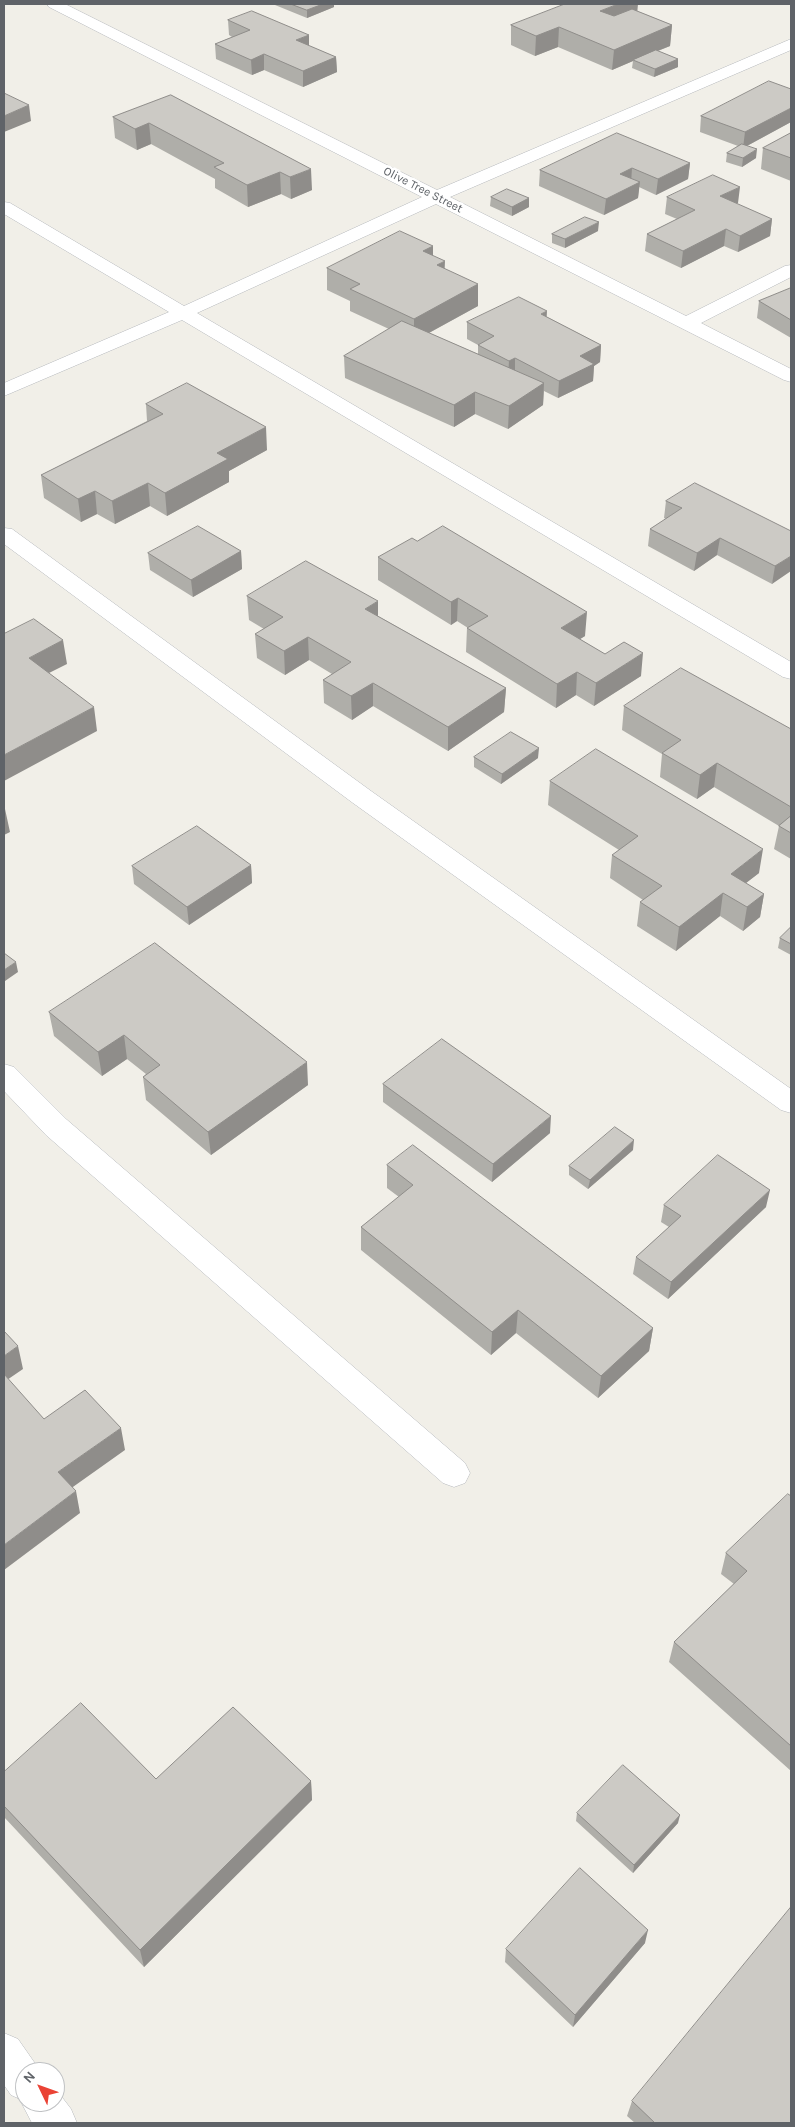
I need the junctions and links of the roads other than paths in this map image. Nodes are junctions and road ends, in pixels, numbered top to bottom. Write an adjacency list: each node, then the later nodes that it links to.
1 (54, 4): 3 (street, Olive Tree Street)
2 (791, 44): 3 (street)
3 (436, 197): 6 (street); 7 (street, Olive Tree Street)
4 (4, 207): 6 (street)
5 (791, 270): 7 (street)
6 (183, 313): 9 (street); 11 (street)
7 (687, 323): 8 (street, Olive Tree Street)
8 (791, 376)
9 (4, 390)
10 (4, 534): 13 (street)
11 (791, 672)
12 (4, 1074): 14 (street)
13 (791, 1103)
14 (454, 1472)
15 (4, 2053): 16 (street)
16 (15, 2068)
17 (49, 2112): 18 (street)
18 (57, 2123)

